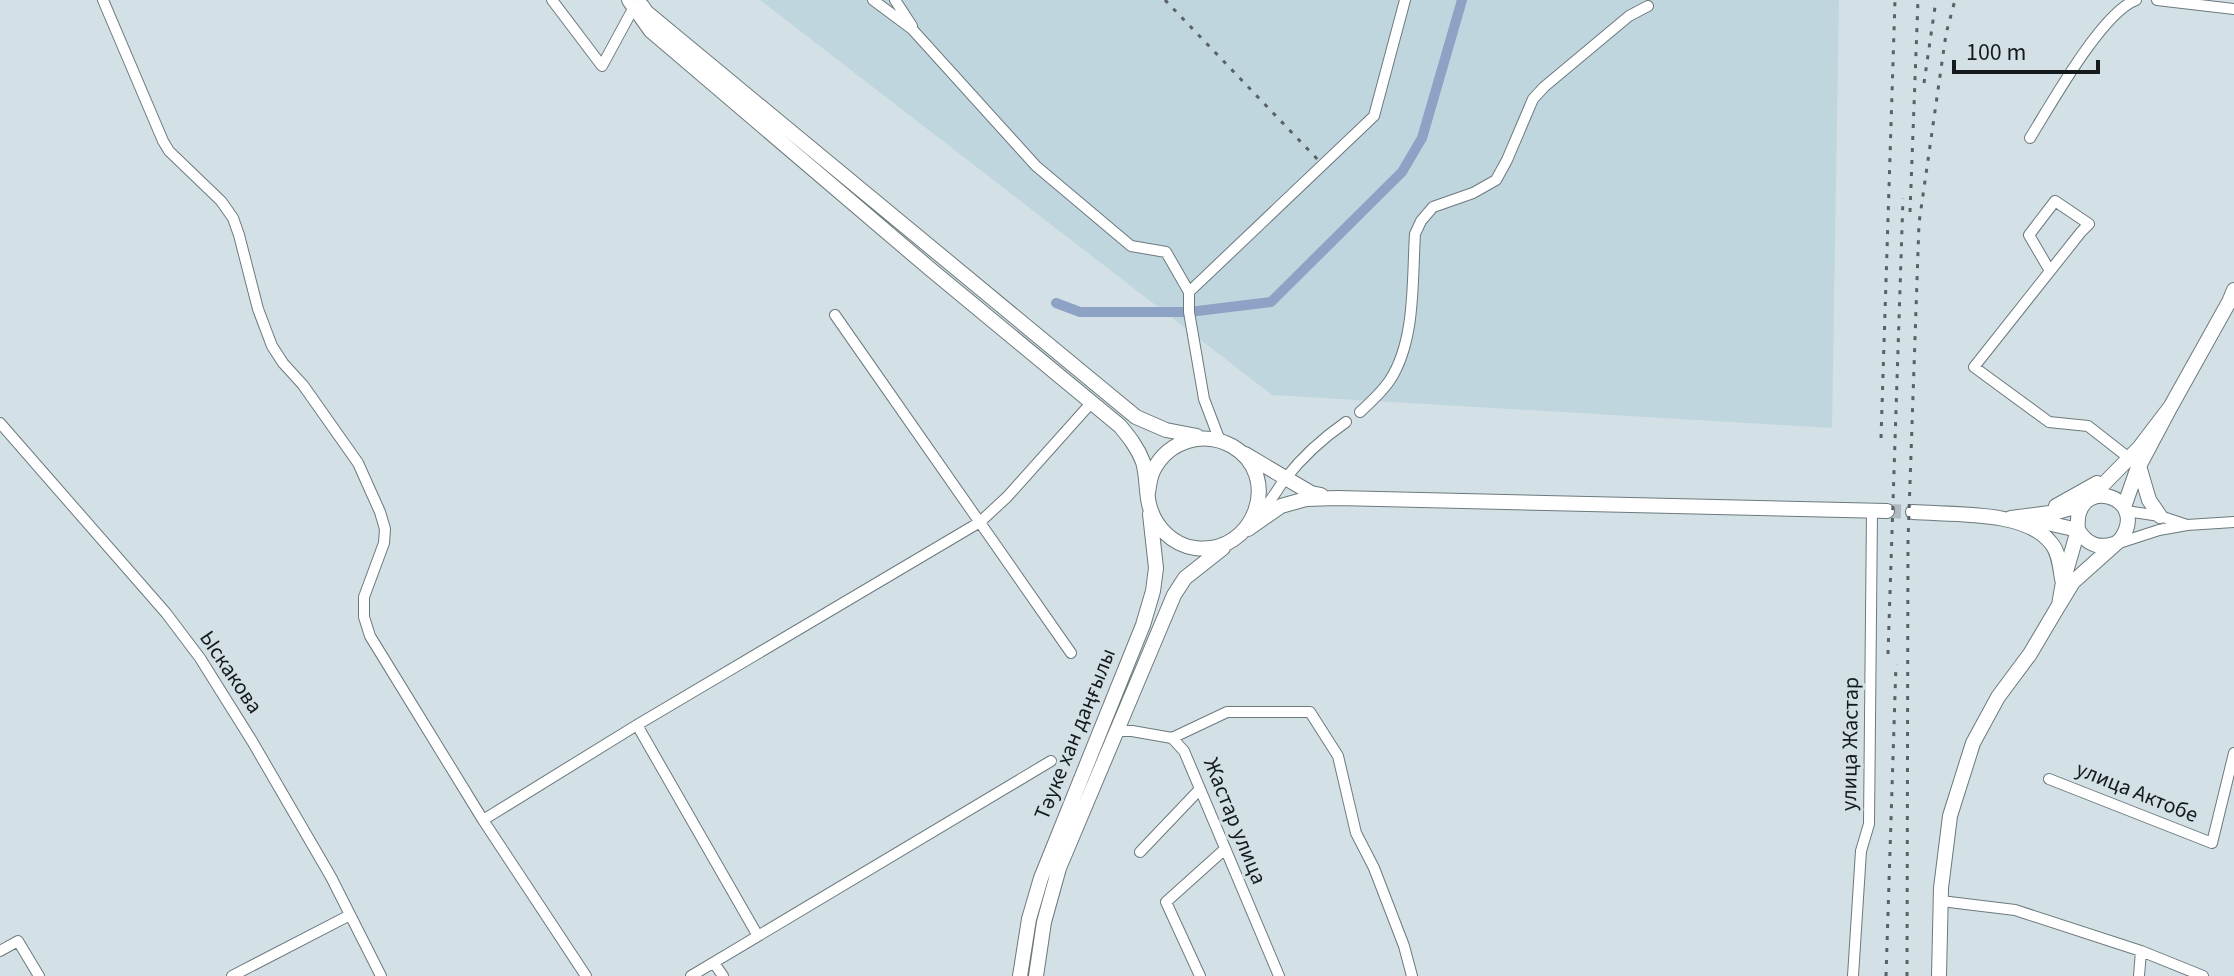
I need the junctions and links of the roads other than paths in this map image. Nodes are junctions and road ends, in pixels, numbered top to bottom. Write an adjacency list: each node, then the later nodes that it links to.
1 (103, 0): 53 (street)
2 (552, 0): 8 (street)
3 (873, 0): 11 (street)
4 (895, 0): 11 (street)
5 (1405, 0): 15 (street)
6 (2136, 0): 12 (street)
7 (2157, 0): 10 (street)
8 (633, 2): 17 (main road); 21 (main road)
9 (1648, 6): 18 (street)
10 (2234, 9)
11 (917, 35): 15 (street)
12 (2030, 138)
13 (2050, 271): 13 (street); 23 (street)
14 (2234, 290): 23 (main road)
15 (1189, 292): 21 (street)
16 (835, 315): 35 (street)
17 (1092, 402): 27 (main road); 35 (street)
18 (1360, 412)
19 (1346, 422): 25 (street)
20 (0, 423): 57 (street, Ыскакова)
21 (1213, 439): 22 (main road); 27 (main road)
22 (1235, 448): 25 (main road); 39 (main road)
23 (2134, 462): 24 (main road); 29 (main road); 33 (main road)
24 (2114, 473): 28 (main road); 32 (main road)
25 (1286, 477): 26 (main road); 39 (street)
26 (1337, 498): 30 (main road); 39 (main road, Тәуке хан даңғылы)
27 (1149, 499): 39 (main road); 43 (main road, Тәуке хан даңғылы)
28 (2085, 502): 29 (main road); 32 (main road); 38 (main road)
29 (2125, 509): 33 (street); 40 (main road)
30 (1880, 511): 73 (street, улица Жастар)
31 (1913, 512): 34 (main road)
32 (2043, 513): 34 (main road)
33 (2160, 516): 37 (street)
34 (2011, 518): 38 (main road); 41 (main road)
35 (980, 522): 45 (street); 46 (street)
36 (2234, 522): 37 (street)
37 (2187, 525): 40 (street)
38 (2078, 530): 40 (main road); 41 (main road)
39 (1242, 531): 44 (main road, Тәуке хан даңғылы)
40 (2114, 544): 42 (main road)
41 (2063, 582): 42 (main road)
42 (2059, 605): 56 (main road)
43 (1143, 625): 44 (main road); 68 (main road, Тәуке хан даңғылы)
44 (1158, 631): 47 (main road, Тәуке хан даңғылы)
45 (1071, 653)
46 (637, 725): 53 (street); 58 (street)
47 (1115, 731): 48 (street); 69 (main road, Тәуке хан даңғылы)
48 (1172, 738): 52 (street, Жастар улица); 72 (street)
49 (2234, 753): 51 (street, улица Актобе)
50 (1051, 761): 58 (street)
51 (2049, 779)
52 (1200, 789): 54 (street, Жастар улица); 55 (street)
53 (483, 820): 65 (street)
54 (1225, 849): 70 (street); 71 (street, Жастар улица)
55 (1140, 852)
56 (1941, 901): 60 (street); 74 (main road)
57 (350, 915): 63 (street); 64 (street, Ыскакова)
58 (758, 936): 61 (street)
59 (0, 951): 62 (street)
60 (2141, 951): 75 (street); 76 (street)
61 (714, 963): 66 (street); 67 (street)
62 (39, 976)
63 (232, 976)
64 (381, 976)
65 (586, 976)
66 (691, 976)
67 (723, 976)
68 (1020, 976)
69 (1036, 976)
70 (1200, 976)
71 (1279, 976)
72 (1412, 976)
73 (1853, 976)
74 (1939, 976)
75 (2139, 976)
76 (2203, 976)

